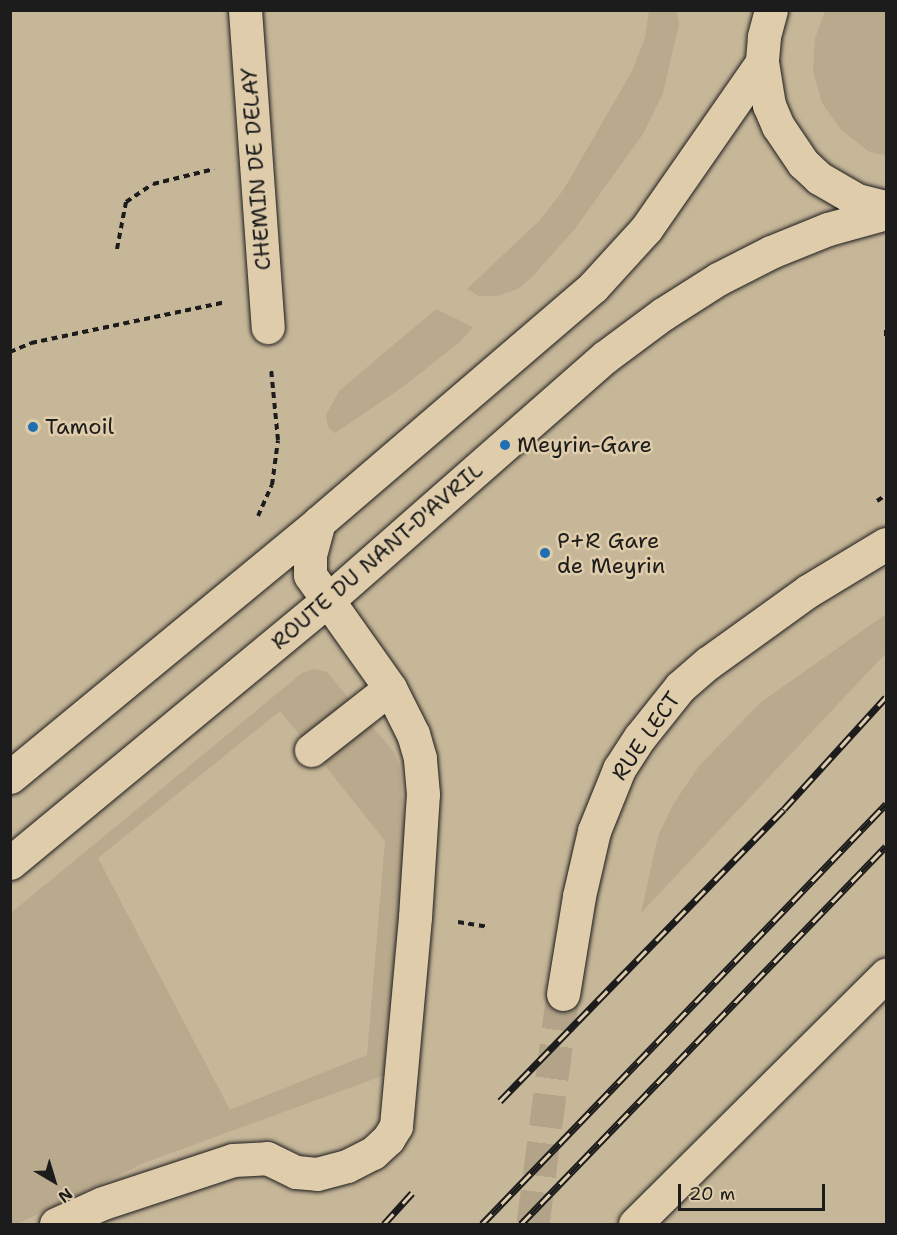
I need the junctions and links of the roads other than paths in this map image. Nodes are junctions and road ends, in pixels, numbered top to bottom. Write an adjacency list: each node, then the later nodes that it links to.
1 (245, 10): 6 (main road, CHEMIN DE DELAY)
2 (770, 11): 3 (main road)
3 (762, 62): 4 (main road); 7 (main road)
4 (886, 207)
5 (886, 213): 9 (main road, ROUTE DU NANT-D'AVRIL)
6 (267, 314)
7 (320, 522): 9 (main road); 12 (main road)
8 (886, 544): 15 (main road, RUE LECT)
9 (327, 601): 10 (main road); 13 (main road, ROUTE DU NANT-D'AVRIL)
10 (390, 688): 11 (main road); 16 (main road)
11 (311, 750)
12 (10, 777)
13 (10, 863)
14 (886, 975): 17 (main road)
15 (563, 994)
16 (56, 1224)
17 (635, 1224)

